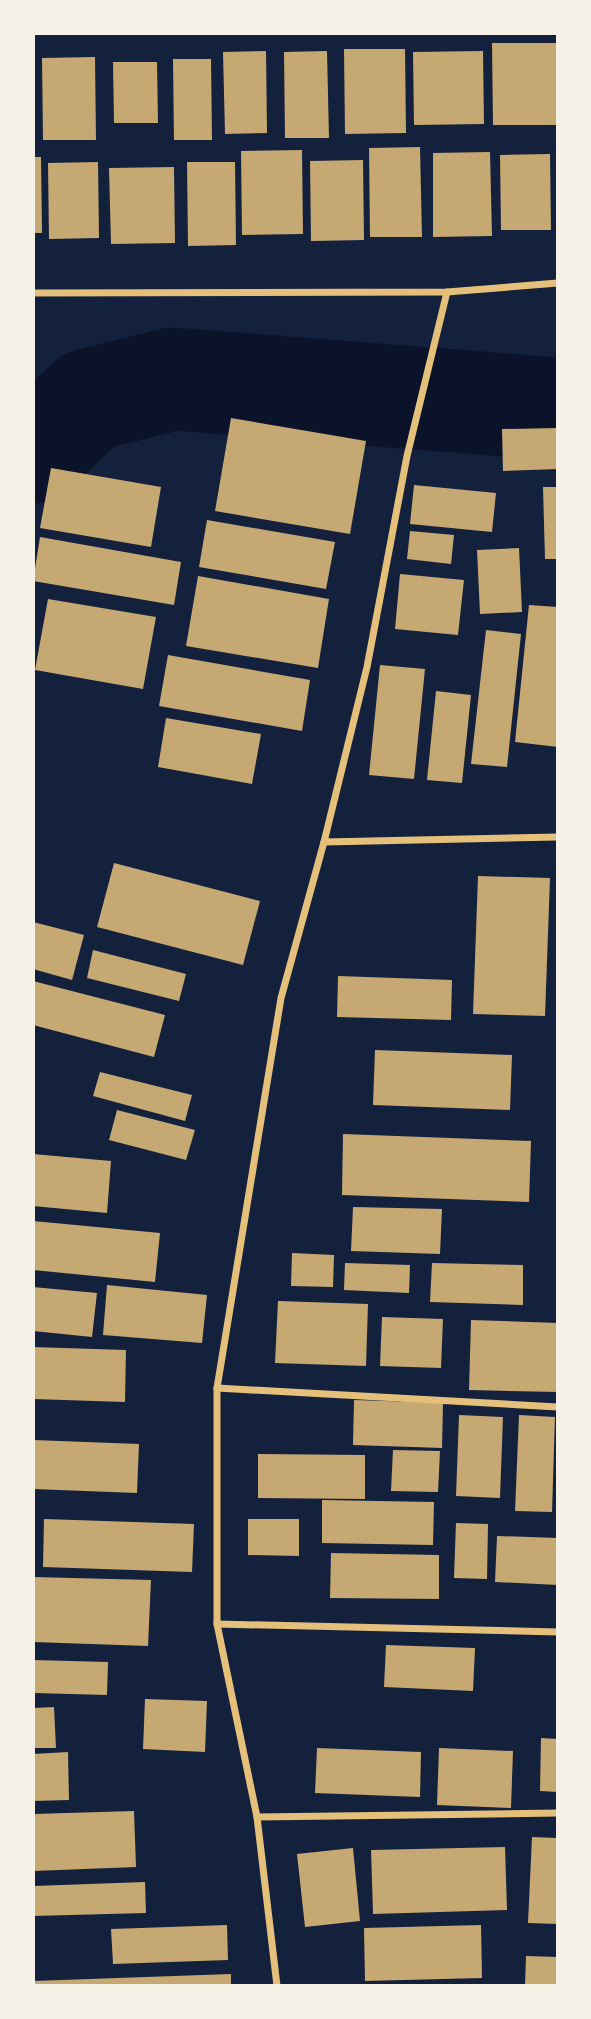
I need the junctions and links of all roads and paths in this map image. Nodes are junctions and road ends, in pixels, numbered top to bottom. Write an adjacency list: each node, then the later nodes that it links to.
1 (558, 283): 2 (street)
2 (447, 292): 3 (street); 5 (street)
3 (33, 293)
4 (558, 837): 5 (street)
5 (324, 842): 6 (street)
6 (217, 1388): 7 (street); 8 (street)
7 (558, 1407)
8 (217, 1624): 9 (street); 11 (street)
9 (558, 1632)
10 (558, 1812): 11 (street)
11 (257, 1817): 12 (street)
12 (277, 1986)

